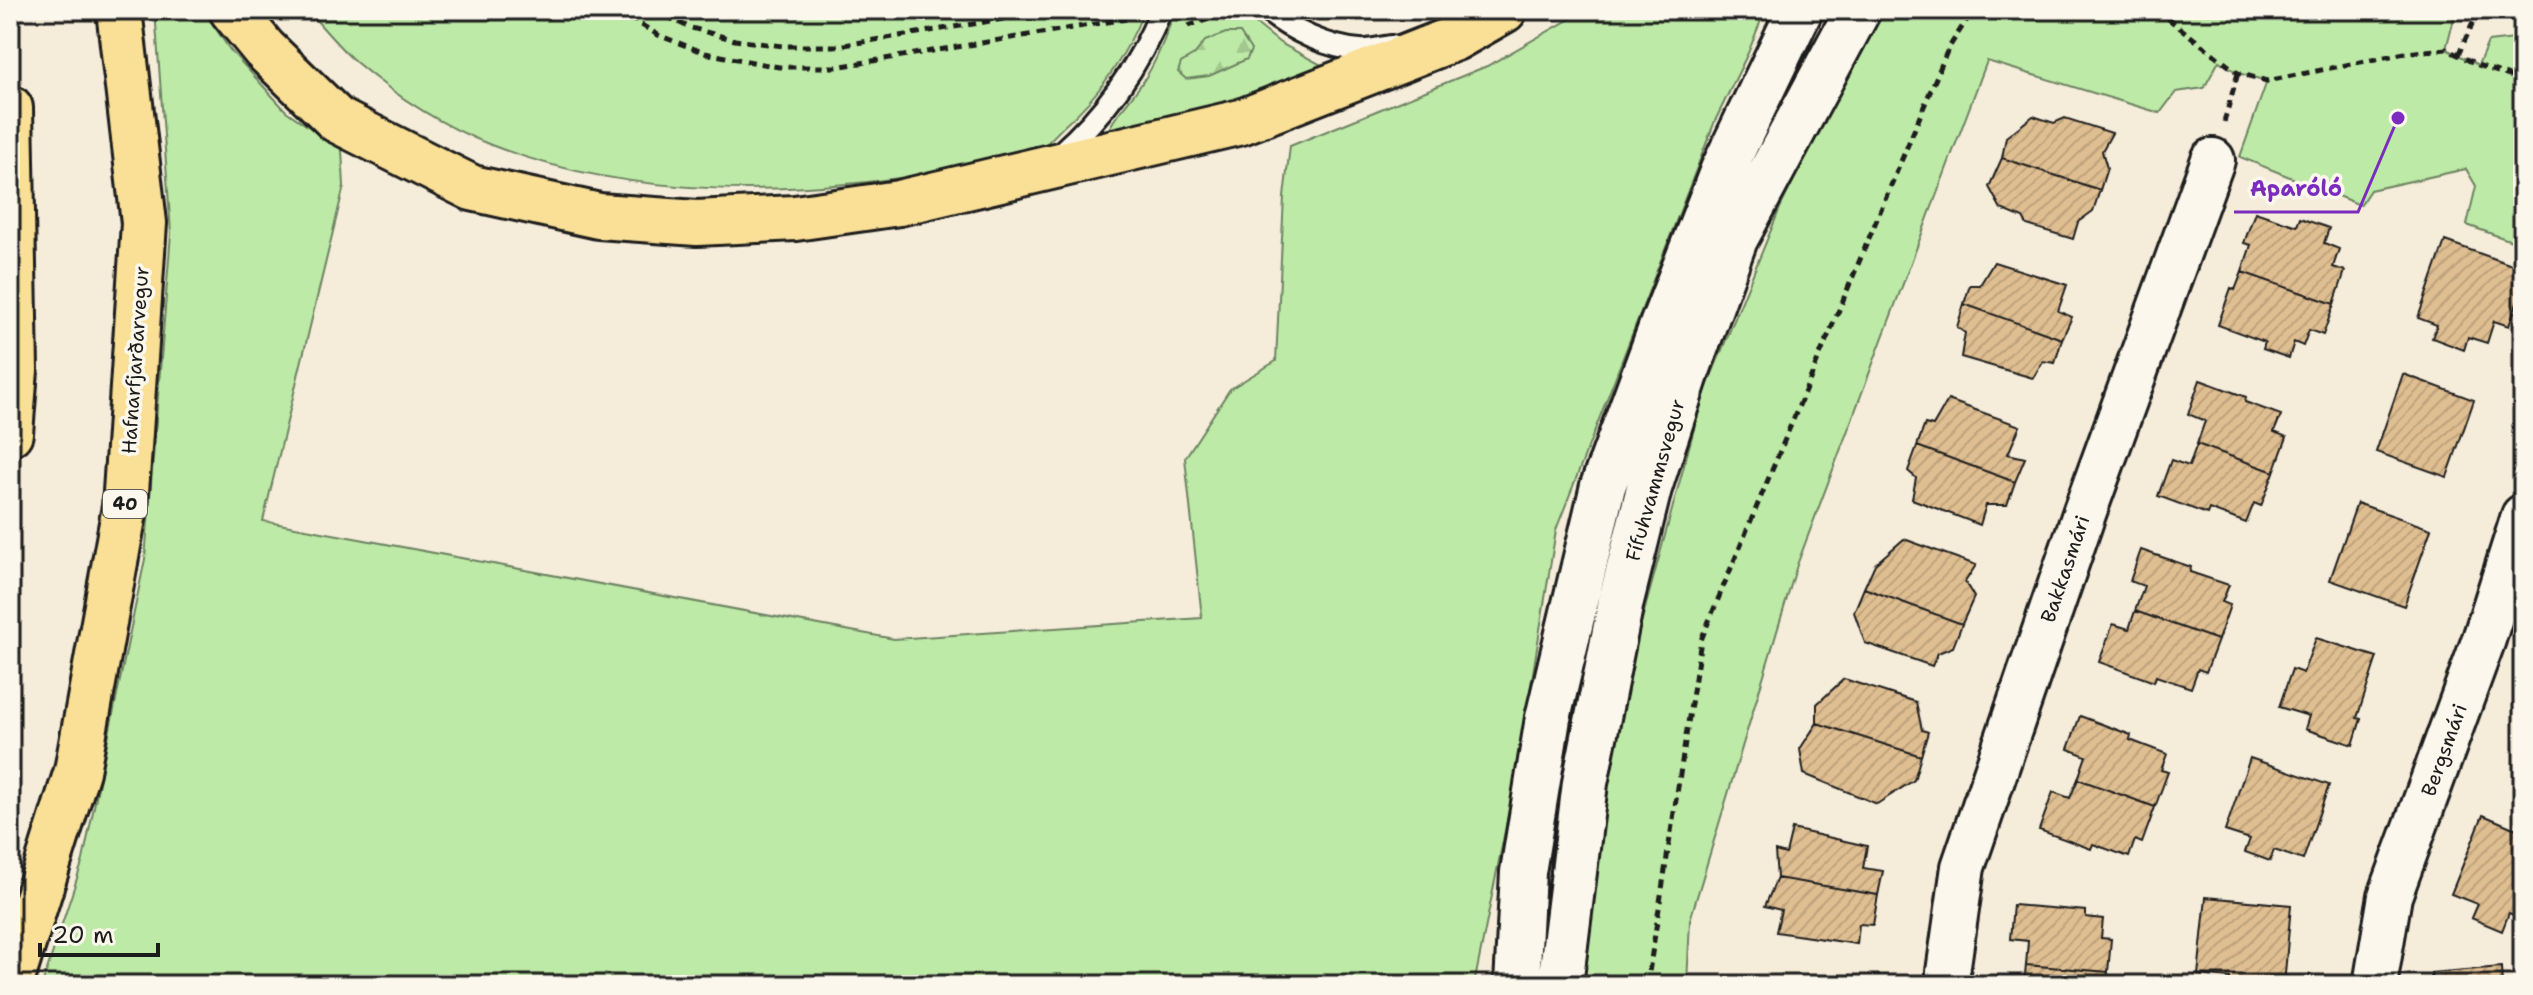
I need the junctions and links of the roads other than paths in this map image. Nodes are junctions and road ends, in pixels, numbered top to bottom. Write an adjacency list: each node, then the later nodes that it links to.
1 (119, 10): 16 (main road, Hafnarfjarðarvegur / 40)
2 (232, 10): 12 (main road)
3 (1161, 10): 12 (lane)
4 (1266, 10): 9 (lane)
5 (1521, 10): 9 (main road)
6 (1800, 10): 17 (main road, Fífuhvammsvegur)
7 (1811, 10): 13 (main road)
8 (1858, 10): 13 (main road, Fífuhvammsvegur)
9 (1478, 26): 12 (main road)
10 (10, 108): 14 (main road)
11 (2213, 160): 19 (street, Bakkasmári)
12 (1041, 170)
13 (1735, 239): 18 (main road, Fífuhvammsvegur)
14 (10, 433)
15 (2523, 516): 20 (street, Bergsmári)
16 (10, 985)
17 (1517, 985)
18 (1560, 985)
19 (1949, 985)
20 (2375, 985)

